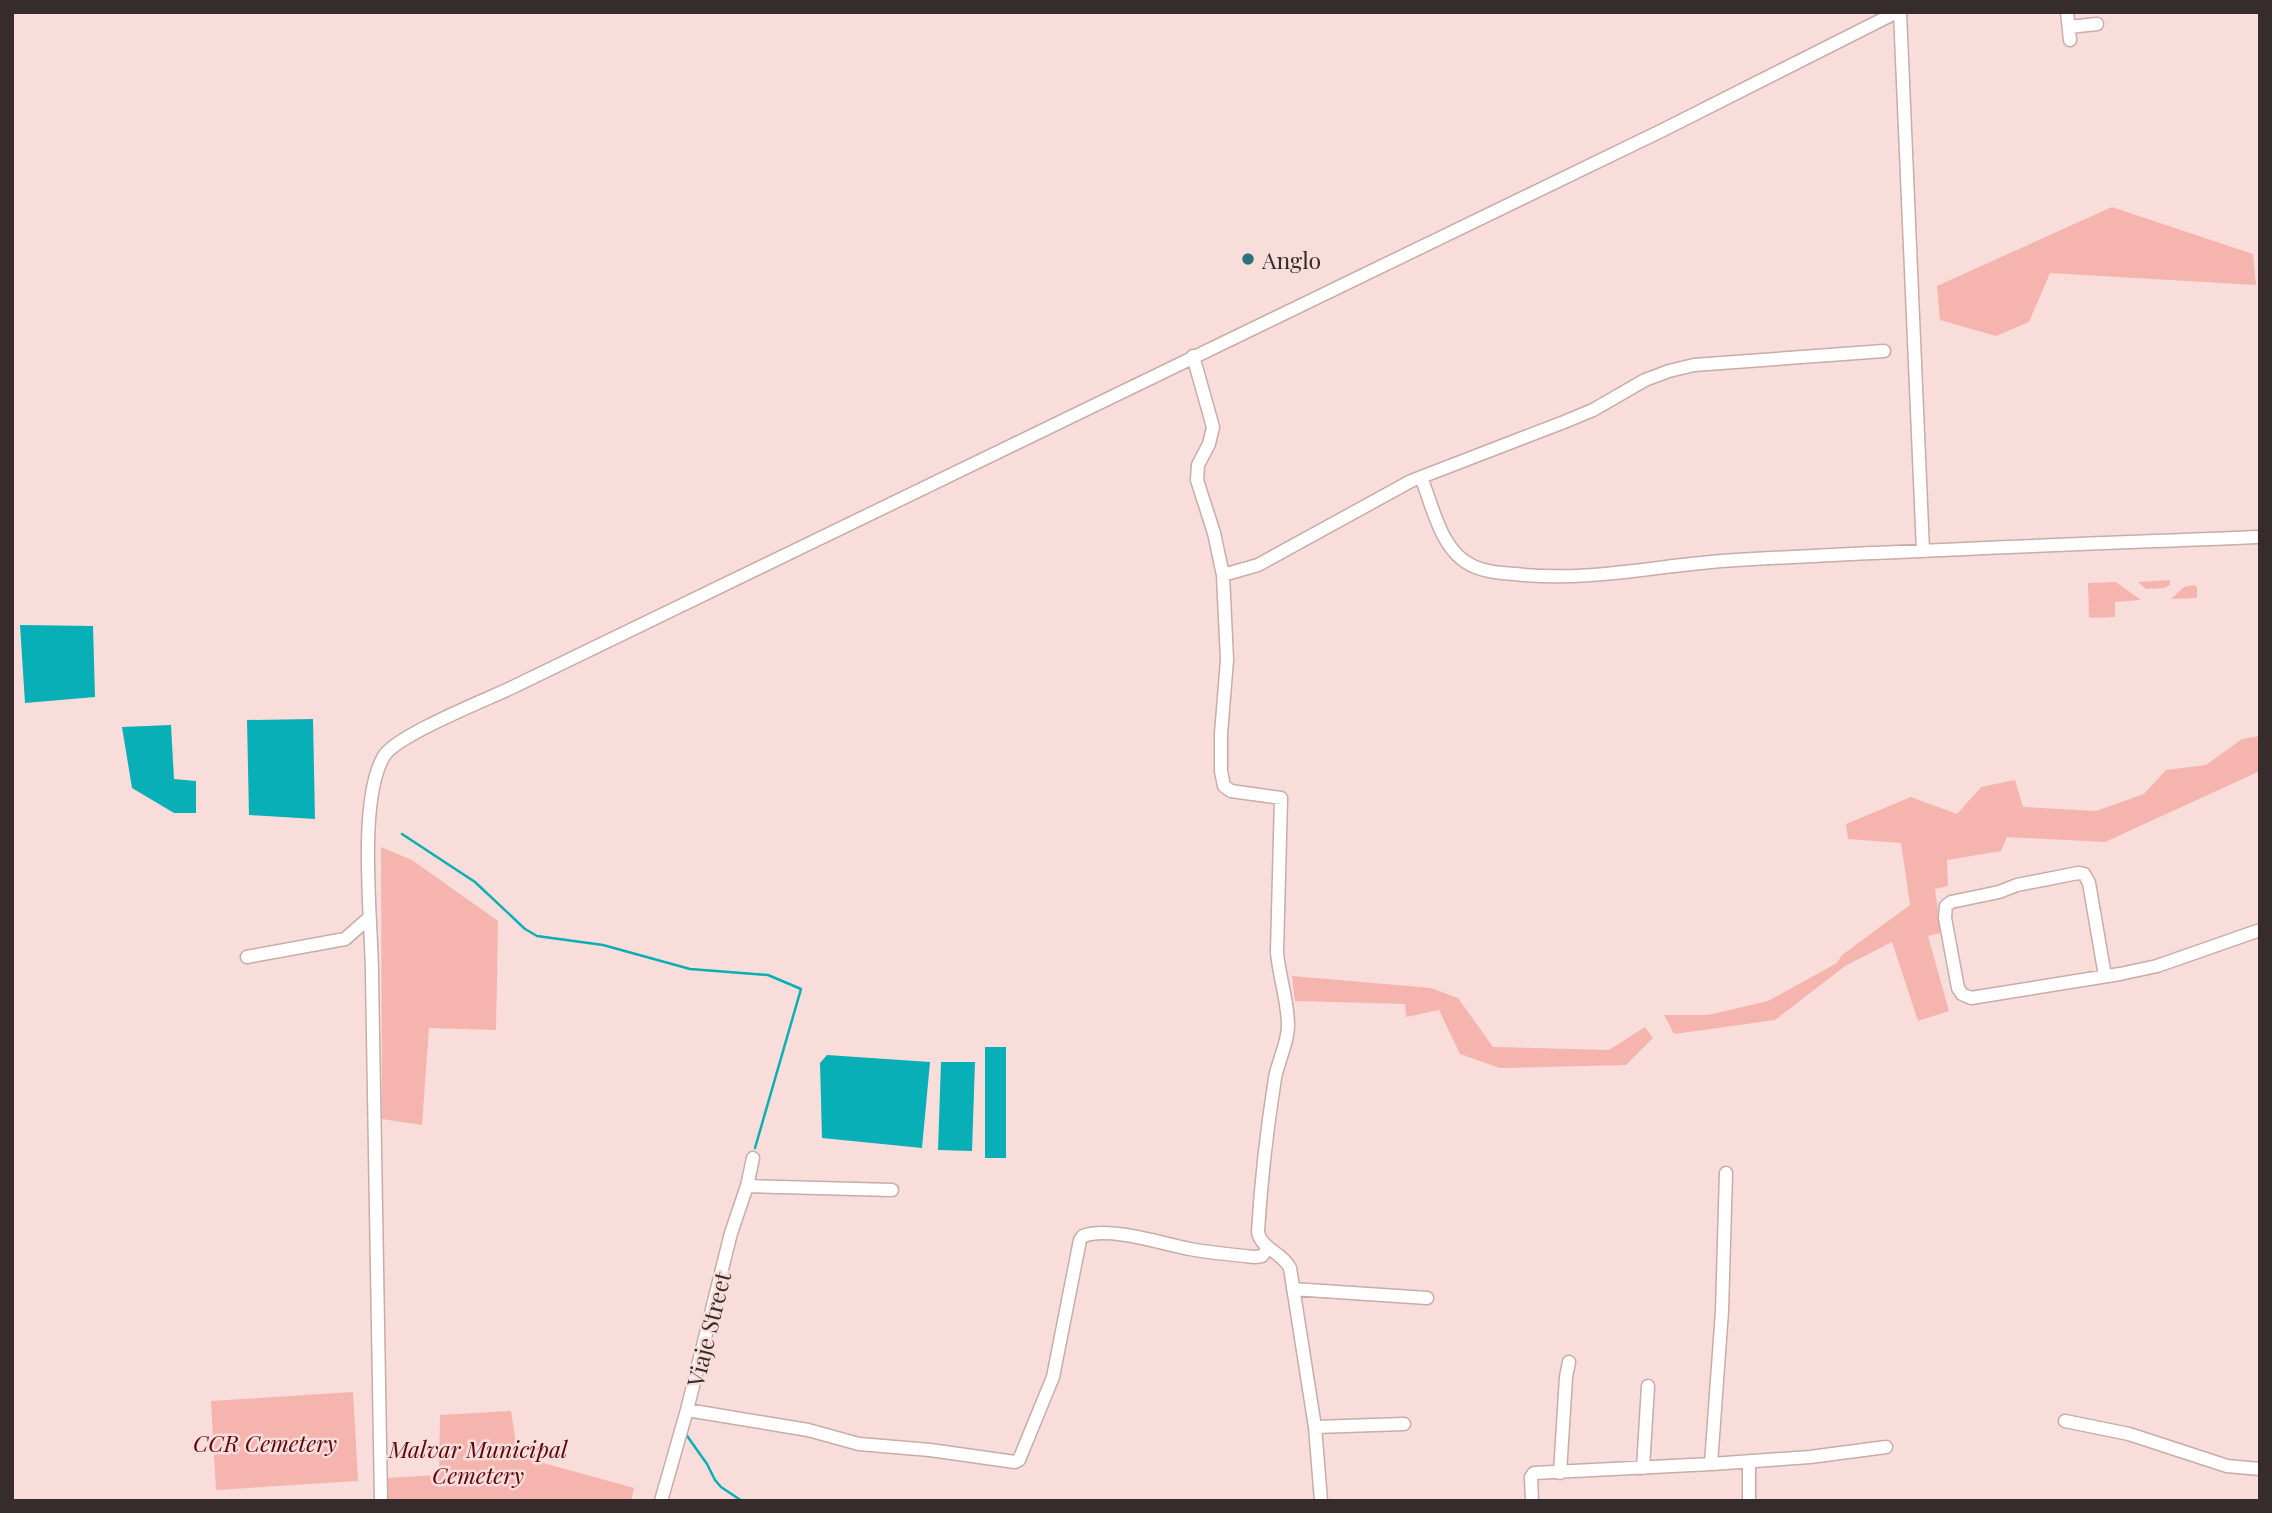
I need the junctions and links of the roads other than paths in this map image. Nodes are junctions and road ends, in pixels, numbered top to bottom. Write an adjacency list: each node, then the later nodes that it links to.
1 (1898, 12): 5 (street); 8 (street)
2 (2067, 12): 3 (street)
3 (2097, 24)
4 (1884, 351): 6 (street)
5 (1193, 356): 9 (street); 10 (street)
6 (1421, 477): 8 (street); 9 (street)
7 (2260, 537): 8 (street)
8 (1923, 551)
9 (1223, 575): 18 (street)
10 (370, 917): 12 (street); 33 (street)
11 (2260, 930): 13 (street)
12 (247, 957)
13 (2105, 976): 13 (street)
14 (753, 1158): 16 (street, Viaje Street)
15 (1726, 1173): 29 (street)
16 (747, 1186): 17 (street); 23 (street, Viaje Street)
17 (891, 1190)
18 (1268, 1248): 19 (street); 23 (street)
19 (1293, 1289): 20 (street); 26 (street)
20 (1427, 1298)
21 (1569, 1362): 32 (street)
22 (1648, 1386): 30 (street)
23 (687, 1410): 34 (street, Viaje Street)
24 (2065, 1421): 31 (street)
25 (1404, 1424): 26 (street)
26 (1315, 1427): 35 (street)
27 (1886, 1447): 28 (street)
28 (1749, 1462): 29 (street); 37 (street)
29 (1712, 1464): 30 (street)
30 (1643, 1468): 32 (street)
31 (2260, 1469)
32 (1560, 1473): 36 (street)
33 (380, 1501)
34 (661, 1501)
35 (1321, 1501)
36 (1532, 1501)
37 (1749, 1501)

